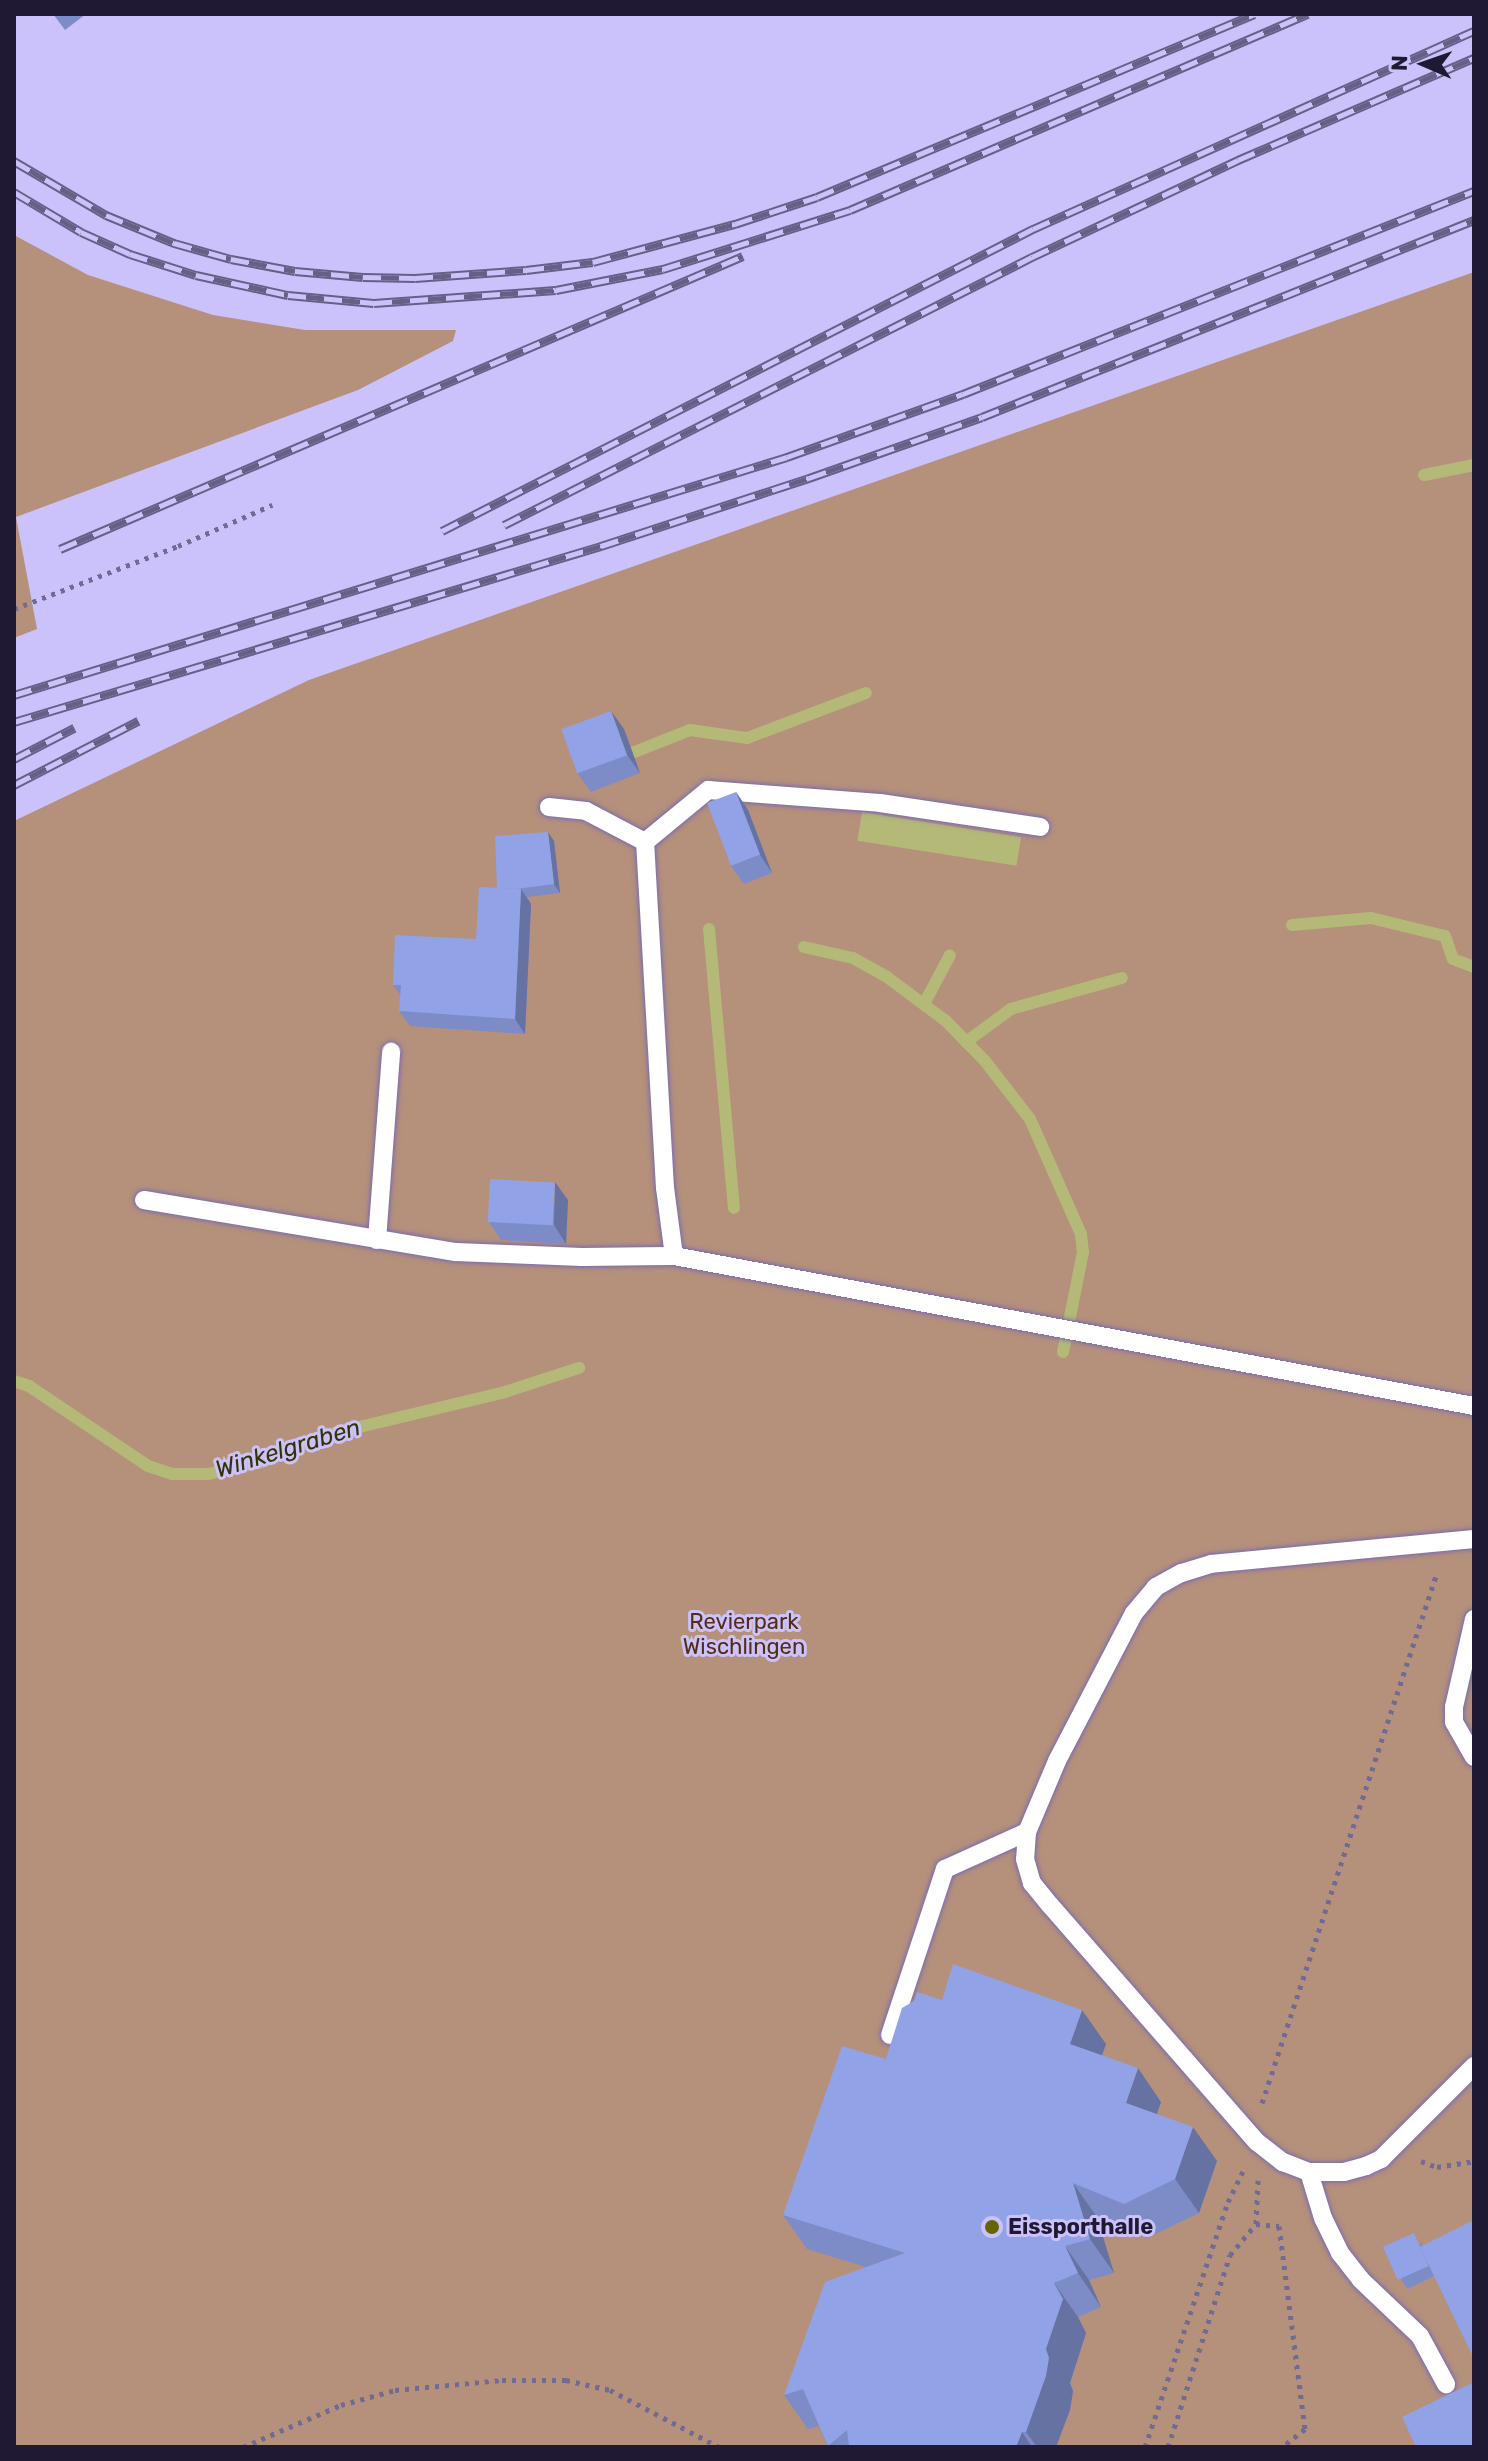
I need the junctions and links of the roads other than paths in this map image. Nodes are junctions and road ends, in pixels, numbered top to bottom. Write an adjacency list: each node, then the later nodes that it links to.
1 (549, 807): 3 (lane)
2 (1040, 827): 3 (lane)
3 (645, 842): 7 (lane)
4 (391, 1052): 6 (lane)
5 (144, 1200): 6 (lane)
6 (377, 1240): 7 (lane)
7 (674, 1256): 8 (lane)
8 (1474, 1406)
9 (1474, 1539): 12 (lane)
10 (1474, 1619): 11 (lane)
11 (1474, 1757)
12 (1027, 1832): 13 (lane); 15 (lane)
13 (890, 2035)
14 (1474, 2066): 15 (lane)
15 (1309, 2172): 16 (lane)
16 (1446, 2384)

